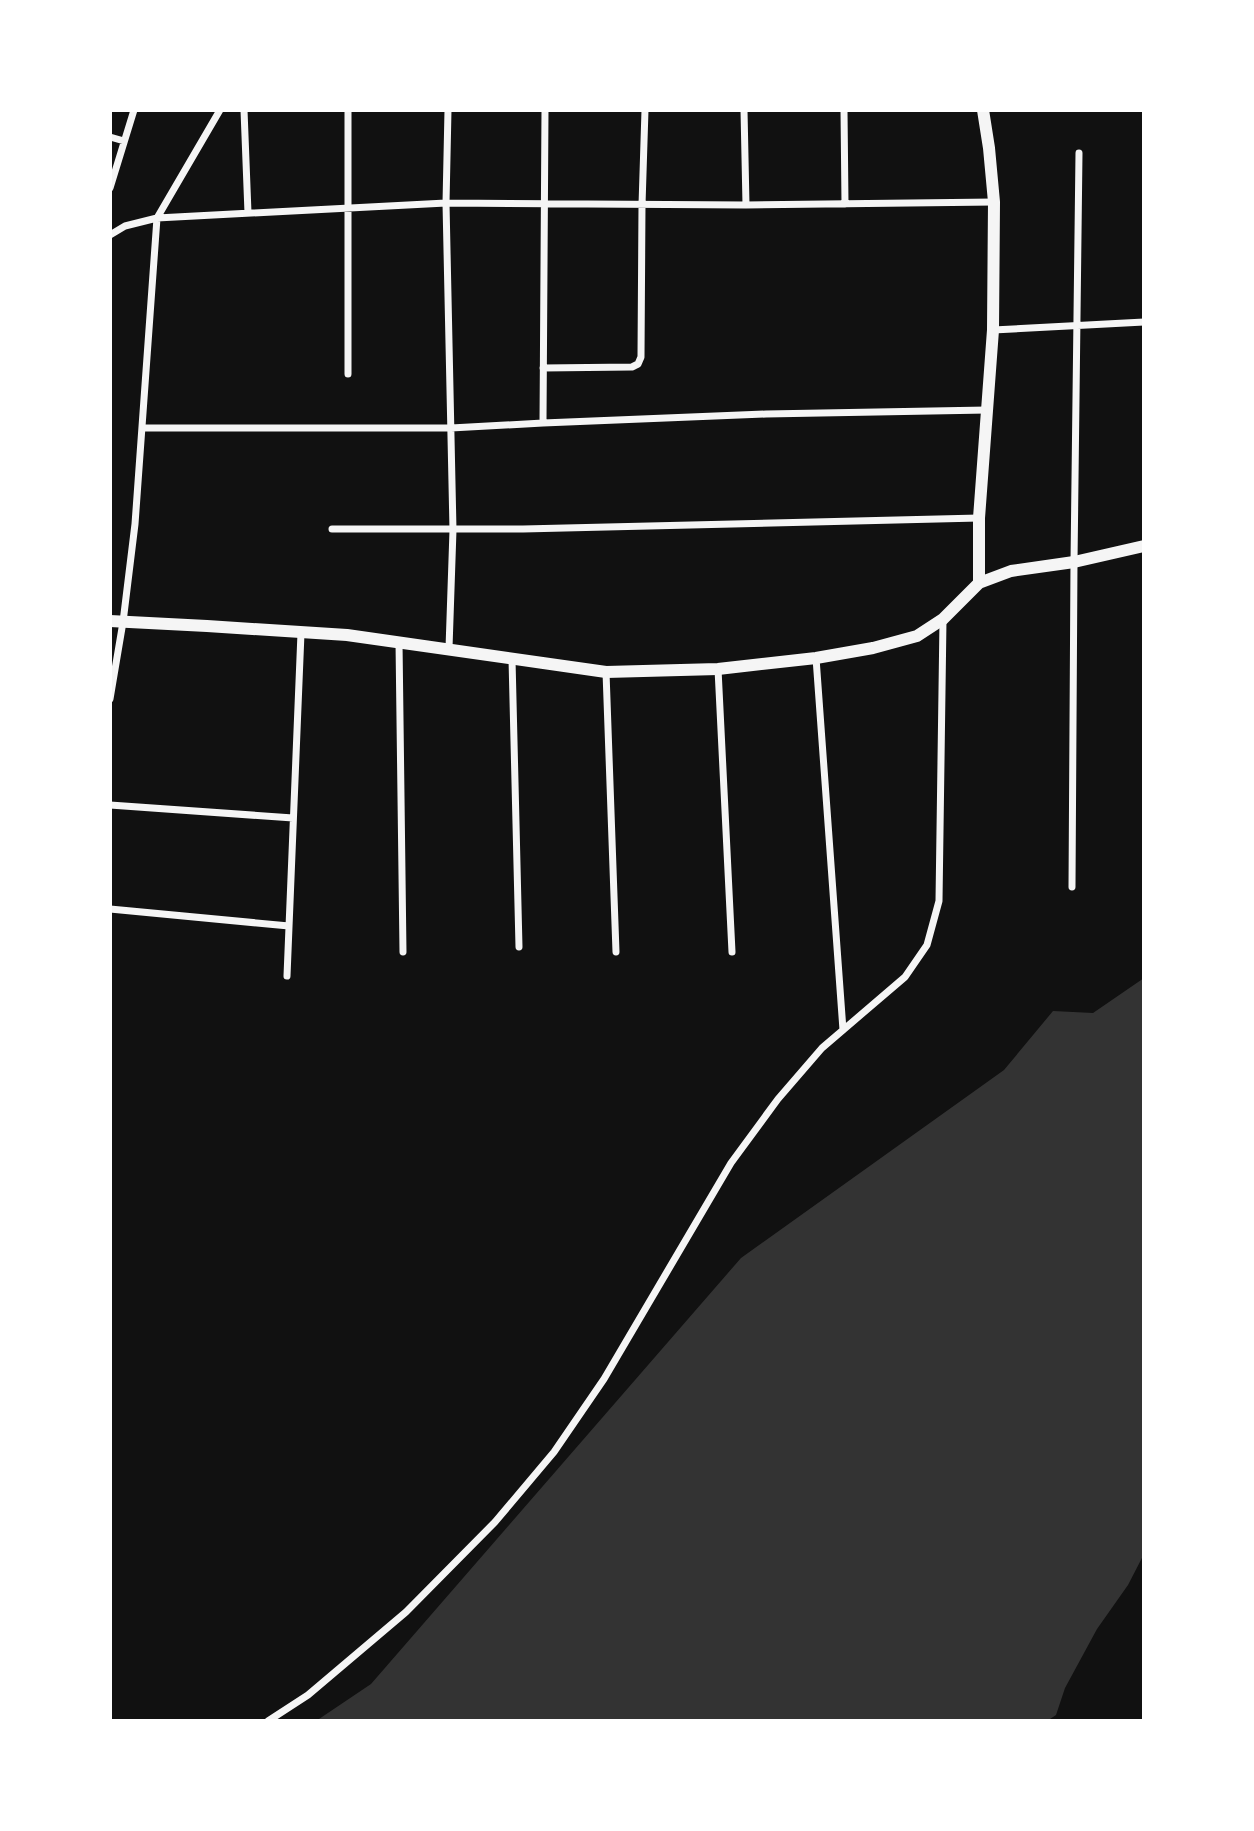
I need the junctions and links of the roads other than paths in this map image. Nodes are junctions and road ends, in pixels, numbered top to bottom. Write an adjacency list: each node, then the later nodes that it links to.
1 (134, 110): 12 (street)
2 (220, 110): 23 (street)
3 (244, 110): 22 (street)
4 (348, 110): 21 (street)
5 (448, 110): 16 (street)
6 (545, 110): 17 (street)
7 (645, 110): 19 (street)
8 (744, 110): 20 (street)
9 (844, 110): 18 (street)
10 (983, 110): 15 (street)
11 (110, 136): 12 (street)
12 (124, 141): 14 (street)
13 (1079, 153): 26 (street)
14 (110, 188)
15 (993, 202): 18 (street); 27 (street)
16 (446, 203): 17 (street); 21 (street); 33 (street)
17 (544, 204): 19 (street); 28 (street)
18 (845, 204): 20 (street)
19 (642, 205): 20 (street); 28 (street)
20 (746, 205)
21 (348, 208): 22 (street); 29 (street)
22 (248, 213): 23 (street)
23 (157, 218): 24 (street); 32 (street)
24 (110, 235)
25 (1144, 322): 26 (street)
26 (1077, 326): 27 (street); 38 (street)
27 (993, 330): 30 (street)
28 (543, 368): 31 (street)
29 (348, 374)
30 (987, 411): 31 (street); 34 (street)
31 (543, 423): 33 (street)
32 (143, 428): 33 (street); 41 (street)
33 (451, 428): 36 (street)
34 (979, 518): 36 (street); 39 (street)
35 (332, 529): 36 (street)
36 (453, 530): 44 (street)
37 (1144, 546): 38 (street)
38 (1074, 562): 39 (street); 52 (street)
39 (979, 583): 40 (street)
40 (943, 619): 45 (street); 60 (street)
41 (117, 622): 42 (street); 49 (street)
42 (301, 633): 43 (street); 51 (street)
43 (399, 642): 44 (street); 58 (street)
44 (449, 648): 46 (street)
45 (816, 658): 47 (street); 60 (street)
46 (512, 659): 48 (street); 55 (street)
47 (718, 669): 48 (street); 57 (street)
48 (607, 672): 56 (street)
49 (110, 699)
50 (110, 805): 51 (street)
51 (293, 818): 54 (street)
52 (1072, 887)
53 (110, 909): 54 (street)
54 (289, 926): 59 (street)
55 (519, 947)
56 (616, 952)
57 (732, 952)
58 (403, 953)
59 (286, 976)
60 (843, 1030): 61 (street)
61 (268, 1721)

